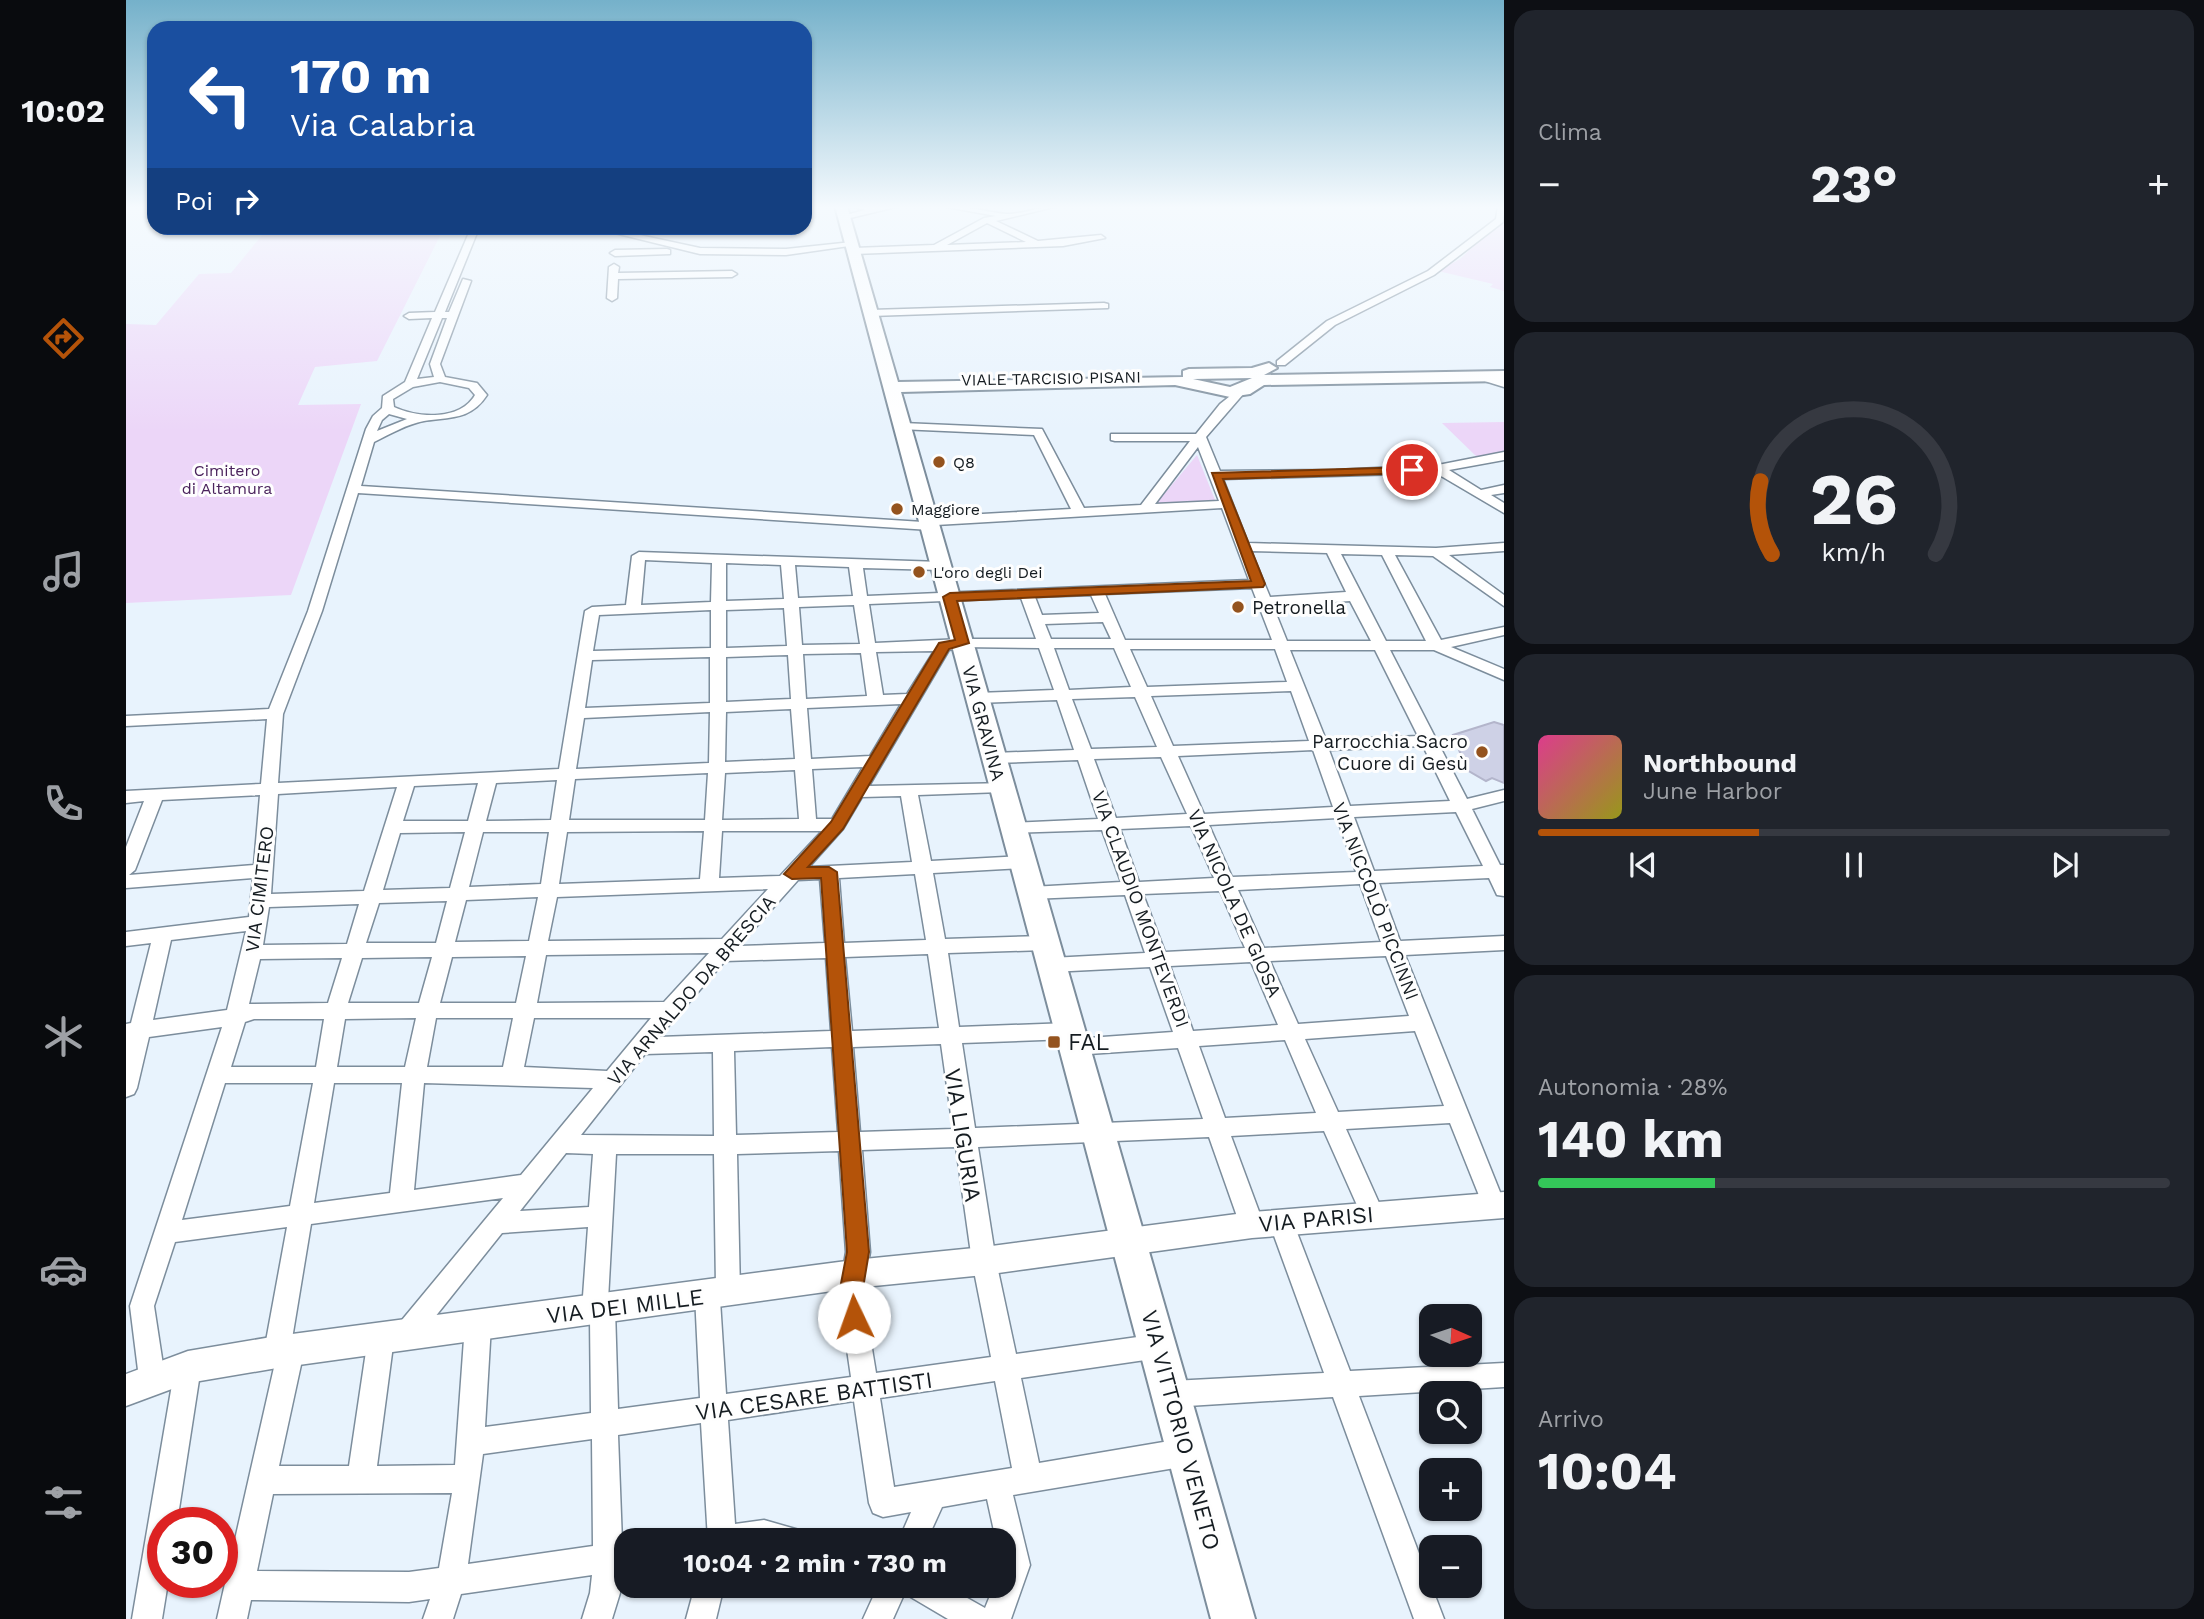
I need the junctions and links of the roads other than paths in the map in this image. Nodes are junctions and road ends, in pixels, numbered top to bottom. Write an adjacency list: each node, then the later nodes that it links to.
1 (453, 282): 9 (street)
2 (466, 282): 10 (street)
3 (613, 282): 6 (street)
4 (862, 282): 8 (main road, VIA GRAVINA)
5 (1414, 282): 12 (street)
6 (612, 298)
7 (1104, 306): 8 (street)
8 (871, 313): 19 (main road, VIA GRAVINA)
9 (439, 315): 10 (street); 11 (street); 18 (street)
10 (453, 315): 16 (street)
11 (409, 316)
12 (1299, 366): 13 (main road); 14 (main road); 17 (main road); 21 (main road)
13 (1504, 370)
14 (1479, 376): 15 (main road); 20 (street)
15 (1504, 376)
16 (440, 379): 18 (street); 24 (street)
17 (1211, 383): 19 (main road, VIALE TARCISIO PISANI); 21 (main road); 22 (street)
18 (410, 384): 23 (street, VIA CIMITERO)
19 (891, 384): 25 (main road, VIA GRAVINA)
20 (1504, 384)
21 (1239, 392): 22 (street)
22 (1224, 406): 27 (street)
23 (388, 409): 24 (street); 28 (street, VIA CIMITERO)
24 (425, 419): 28 (street)
25 (903, 427): 38 (street); 39 (main road, VIA GRAVINA)
26 (1115, 437): 27 (street)
27 (1201, 439): 31 (street, VIA NICCOLÒ PICCINNI); 36 (street)
28 (369, 440): 32 (street, VIA CIMITERO)
29 (1504, 456): 30 (street)
30 (1438, 469): 31 (street); 34 (street)
31 (1216, 475): 35 (street, VIA NICCOLÒ PICCINNI)
32 (354, 489): 39 (street); 83 (street, VIA CIMITERO)
33 (1504, 489): 34 (street)
34 (1479, 494): 37 (street)
35 (1227, 504): 36 (street); 40 (street, VIA NICCOLÒ PICCINNI)
36 (1144, 508): 38 (street)
37 (1504, 509)
38 (1079, 512): 39 (street)
39 (929, 523): 48 (main road, VIA GRAVINA)
40 (1244, 547): 42 (street); 49 (street, VIA NICCOLÒ PICCINNI)
41 (1504, 547): 44 (street)
42 (1332, 551): 43 (street); 52 (street)
43 (1387, 552): 44 (street); 68 (street)
44 (1436, 552): 55 (street)
45 (719, 558): 46 (street); 58 (street); 59 (street)
46 (788, 560): 47 (street); 56 (street)
47 (855, 562): 48 (street); 54 (street)
48 (941, 566): 53 (main road, VIA GRAVINA)
49 (1258, 584): 50 (street); 57 (street, VIA NICCOLÒ PICCINNI)
50 (1097, 592): 51 (street); 60 (street, VIA NICOLA DE GIOSA)
51 (1027, 594): 53 (street); 61 (street, VIA CLAUDIO MONTEVERDI)
52 (1354, 596): 57 (street); 66 (street)
53 (950, 597): 54 (street); 67 (main road, VIA GRAVINA)
54 (861, 601): 56 (street); 69 (street)
55 (1504, 602)
56 (790, 603): 58 (street); 70 (street)
57 (1264, 603): 65 (street, VIA NICCOLÒ PICCINNI)
58 (718, 606): 59 (street); 71 (street)
59 (633, 610): 72 (street)
60 (1108, 617): 61 (street); 64 (street, VIA NICOLA DE GIOSA)
61 (1036, 620): 63 (street, VIA CLAUDIO MONTEVERDI)
62 (1504, 631): 68 (street)
63 (1044, 643): 64 (street); 67 (street); 76 (street, VIA CLAUDIO MONTEVERDI)
64 (1121, 643): 65 (street); 75 (street, VIA NICOLA DE GIOSA)
65 (1278, 643): 66 (street); 74 (street, VIA NICCOLÒ PICCINNI)
66 (1377, 644): 68 (street); 85 (street)
67 (953, 645): 69 (street); 77 (main road, VIA GRAVINA); 78 (street, VIA ARNALDO DA BRESCIA)
68 (1436, 646): 73 (street)
69 (868, 649): 70 (street); 79 (street)
70 (795, 650): 71 (street); 80 (street)
71 (718, 653): 72 (street); 81 (street)
72 (586, 656): 82 (street)
73 (1504, 675)
74 (1296, 686): 75 (street); 86 (street, VIA NICCOLÒ PICCINNI)
75 (1142, 692): 76 (street); 87 (street, VIA NICOLA DE GIOSA)
76 (1063, 695): 77 (street); 88 (street, VIA CLAUDIO MONTEVERDI)
77 (977, 698): 89 (main road, VIA GRAVINA)
78 (913, 699): 79 (street); 90 (street, VIA ARNALDO DA BRESCIA)
79 (876, 701): 80 (street)
80 (800, 703): 81 (street); 91 (street)
81 (718, 706): 82 (street); 92 (street)
82 (577, 713): 93 (street)
83 (275, 715): 84 (street); 97 (street, VIA CIMITERO)
84 (126, 721)
85 (1427, 741): 86 (street); 103 (street)
86 (1319, 744): 87 (street); 104 (street, VIA NICCOLÒ PICCINNI)
87 (1168, 751): 88 (street); 105 (street, VIA NICOLA DE GIOSA)
88 (1085, 755): 89 (street); 110 (street, VIA CLAUDIO MONTEVERDI)
89 (994, 758): 96 (main road, VIA GRAVINA)
90 (877, 761): 91 (street); 99 (street, VIA ARNALDO DA BRESCIA)
91 (806, 762): 92 (street); 108 (street)
92 (717, 768): 93 (street); 106 (street)
93 (568, 774): 94 (street); 107 (street)
94 (488, 779): 95 (street); 112 (street)
95 (407, 780): 97 (street); 111 (street)
96 (1002, 787): 98 (street); 113 (main road, VIA GRAVINA)
97 (270, 788): 101 (street); 117 (street, VIA CIMITERO)
98 (909, 791): 99 (street); 115 (street, VIA LIGURIA)
99 (859, 792): 109 (street, VIA ARNALDO DA BRESCIA)
100 (1504, 795): 103 (street)
101 (155, 796): 102 (street); 116 (street)
102 (126, 797)
103 (1463, 806): 104 (street); 121 (street)
104 (1343, 814): 105 (street); 119 (street, VIA NICCOLÒ PICCINNI)
105 (1198, 822): 110 (street); 123 (street, VIA NICOLA DE GIOSA)
106 (715, 824): 107 (street); 108 (street); 124 (street)
107 (560, 825): 112 (street); 126 (street)
108 (808, 825): 109 (street)
109 (837, 825): 120 (street, VIA ARNALDO DA BRESCIA)
110 (1110, 825): 113 (street); 125 (street, VIA CLAUDIO MONTEVERDI)
111 (391, 827): 112 (street); 129 (street)
112 (476, 827): 128 (street)
113 (1013, 829): 114 (main road, VIA GRAVINA)
114 (1022, 862): 115 (street); 127 (main road, VIA GRAVINA)
115 (923, 868): 118 (street); 137 (street, VIA LIGURIA)
116 (126, 870)
117 (262, 871): 122 (street); 130 (street, VIA CIMITERO)
118 (829, 872): 120 (street); 140 (street)
119 (1367, 877): 121 (street); 123 (street); 135 (street, VIA NICCOLÒ PICCINNI)
120 (788, 878): 124 (street); 139 (street, VIA ARNALDO DA BRESCIA)
121 (1501, 878)
122 (126, 882)
123 (1226, 883): 125 (street); 144 (street, VIA NICOLA DE GIOSA)
124 (709, 884): 126 (street)
125 (1131, 887): 127 (street); 145 (street, VIA CLAUDIO MONTEVERDI)
126 (549, 890): 128 (street); 136 (street)
127 (1031, 892): 143 (main road, VIA GRAVINA)
128 (457, 894): 129 (street); 138 (street)
129 (369, 895): 130 (street); 142 (street)
130 (261, 901): 131 (street, VIA CIMITERO)
131 (257, 923): 132 (street); 141 (street, VIA CIMITERO)
132 (163, 934): 133 (street); 152 (street)
133 (126, 939)
134 (1504, 943): 135 (street)
135 (1392, 946): 144 (street); 151 (street, VIA NICCOLÒ PICCINNI)
136 (536, 948): 138 (street); 139 (street); 147 (street)
137 (937, 948): 140 (street); 143 (street); 154 (street, VIA LIGURIA)
138 (443, 950): 142 (street); 146 (street)
139 (725, 950): 140 (street); 149 (street, VIA ARNALDO DA BRESCIA)
140 (835, 951): 155 (street)
141 (252, 952): 142 (street); 150 (street, VIA CIMITERO)
142 (354, 952): 148 (street)
143 (1048, 954): 145 (street); 156 (main road, VIA GRAVINA)
144 (1259, 954): 145 (street); 153 (street, VIA NICOLA DE GIOSA)
145 (1156, 959): 157 (street, VIA CLAUDIO MONTEVERDI)
146 (428, 1009): 147 (street); 148 (street); 162 (street)
147 (525, 1009): 149 (street); 161 (street)
148 (336, 1010): 150 (street); 163 (street)
149 (669, 1010): 159 (street, VIA ARNALDO DA BRESCIA)
150 (236, 1017): 152 (street); 160 (street, VIA CIMITERO)
151 (1422, 1023): 153 (street); 166 (street, VIA NICCOLÒ PICCINNI)
152 (132, 1032): 165 (street)
153 (1292, 1033): 157 (street); 167 (street, VIA NICOLA DE GIOSA)
154 (948, 1035): 155 (street); 156 (street); 170 (street, VIA LIGURIA)
155 (842, 1039): 158 (street); 171 (street)
156 (1072, 1039): 157 (street); 169 (main road, VIA GRAVINA)
157 (1189, 1040): 168 (street, VIA CLAUDIO MONTEVERDI)
158 (723, 1043): 159 (street); 174 (street)
159 (642, 1046): 164 (street, VIA ARNALDO DA BRESCIA)
160 (217, 1075): 163 (street); 183 (street, VIA CIMITERO)
161 (512, 1075): 162 (street); 164 (street)
162 (414, 1076): 163 (street); 176 (street)
163 (322, 1077): 178 (street)
164 (613, 1080): 172 (street, VIA ARNALDO DA BRESCIA)
165 (126, 1088)
166 (1459, 1114): 167 (street); 177 (street, VIA NICCOLÒ PICCINNI)
167 (1332, 1121): 168 (street); 179 (street, VIA NICOLA DE GIOSA)
168 (1219, 1129): 169 (street); 182 (street, VIA CLAUDIO MONTEVERDI)
169 (1099, 1134): 170 (street); 184 (main road, VIA GRAVINA)
170 (963, 1136): 171 (street); 185 (street, VIA LIGURIA)
171 (849, 1140): 174 (street); 186 (street)
172 (561, 1144): 173 (street); 175 (street, VIA ARNALDO DA BRESCIA)
173 (605, 1144): 174 (street); 180 (street)
174 (725, 1145): 187 (street)
175 (530, 1184): 176 (street); 181 (street, VIA ARNALDO DA BRESCIA)
176 (401, 1200): 178 (street)
177 (1499, 1205): 179 (street, VIA PARISI)
178 (302, 1213): 183 (street); 193 (street)
179 (1372, 1213): 182 (street, VIA PARISI)
180 (601, 1216): 181 (street); 189 (street)
181 (498, 1223): 191 (street, VIA ARNALDO DA BRESCIA)
182 (1267, 1224): 184 (street, VIA PARISI); 197 (street, VIA CLAUDIO MONTEVERDI)
183 (165, 1233): 188 (street, VIA CIMITERO)
184 (1129, 1241): 185 (street, VIA DEI MILLE); 192 (main road, VIA VITTORIO VENETO)
185 (984, 1261): 186 (street, VIA DEI MILLE); 195 (street, VIA LIGURIA)
186 (854, 1274): 187 (street, VIA DEI MILLE); 199 (street)
187 (718, 1294): 189 (street, VIA DEI MILLE); 201 (street)
188 (134, 1301): 198 (street, VIA CIMITERO)
189 (598, 1309): 190 (street, VIA DEI MILLE); 202 (street)
190 (478, 1325): 191 (street, VIA DEI MILLE); 203 (street)
191 (393, 1336): 193 (street, VIA DEI MILLE); 208 (street)
192 (1158, 1346): 195 (street, VIA CESARE BATTISTI); 200 (main road, VIA VITTORIO VENETO)
193 (284, 1352): 194 (street, VIA DEI MILLE); 207 (street)
194 (188, 1367): 198 (street, VIA DEI MILLE); 220 (street)
195 (1005, 1367): 199 (street, VIA CESARE BATTISTI); 205 (street, VIA LIGURIA)
196 (1504, 1375): 197 (street)
197 (1341, 1382): 200 (street); 228 (street, VIA CLAUDIO MONTEVERDI)
198 (139, 1384)
199 (866, 1389): 201 (street, VIA CESARE BATTISTI); 210 (street)
200 (1172, 1394): 204 (main road, VIA VITTORIO VENETO)
201 (715, 1410): 202 (street, VIA CESARE BATTISTI); 212 (street)
202 (604, 1424): 203 (street, VIA CESARE BATTISTI); 211 (street)
203 (468, 1443): 206 (street)
204 (1187, 1452): 205 (street); 227 (main road, VIA VITTORIO VENETO)
205 (1028, 1478): 209 (street)
206 (465, 1479): 208 (street); 216 (street)
207 (262, 1480): 208 (street); 217 (street)
208 (361, 1480)
209 (997, 1484): 210 (street); 226 (street)
210 (933, 1494): 213 (street)
211 (614, 1528)
212 (722, 1528)
213 (918, 1528)
214 (614, 1557): 216 (street)
215 (614, 1566): 223 (street)
216 (452, 1582): 217 (street); 222 (street)
217 (240, 1585): 221 (street)
218 (707, 1598): 224 (street)
219 (940, 1598): 225 (street)
220 (147, 1619)
221 (232, 1619)
222 (438, 1619)
223 (597, 1619)
224 (701, 1619)
225 (976, 1619)
226 (996, 1619)
227 (1233, 1619)
228 (1429, 1619)

